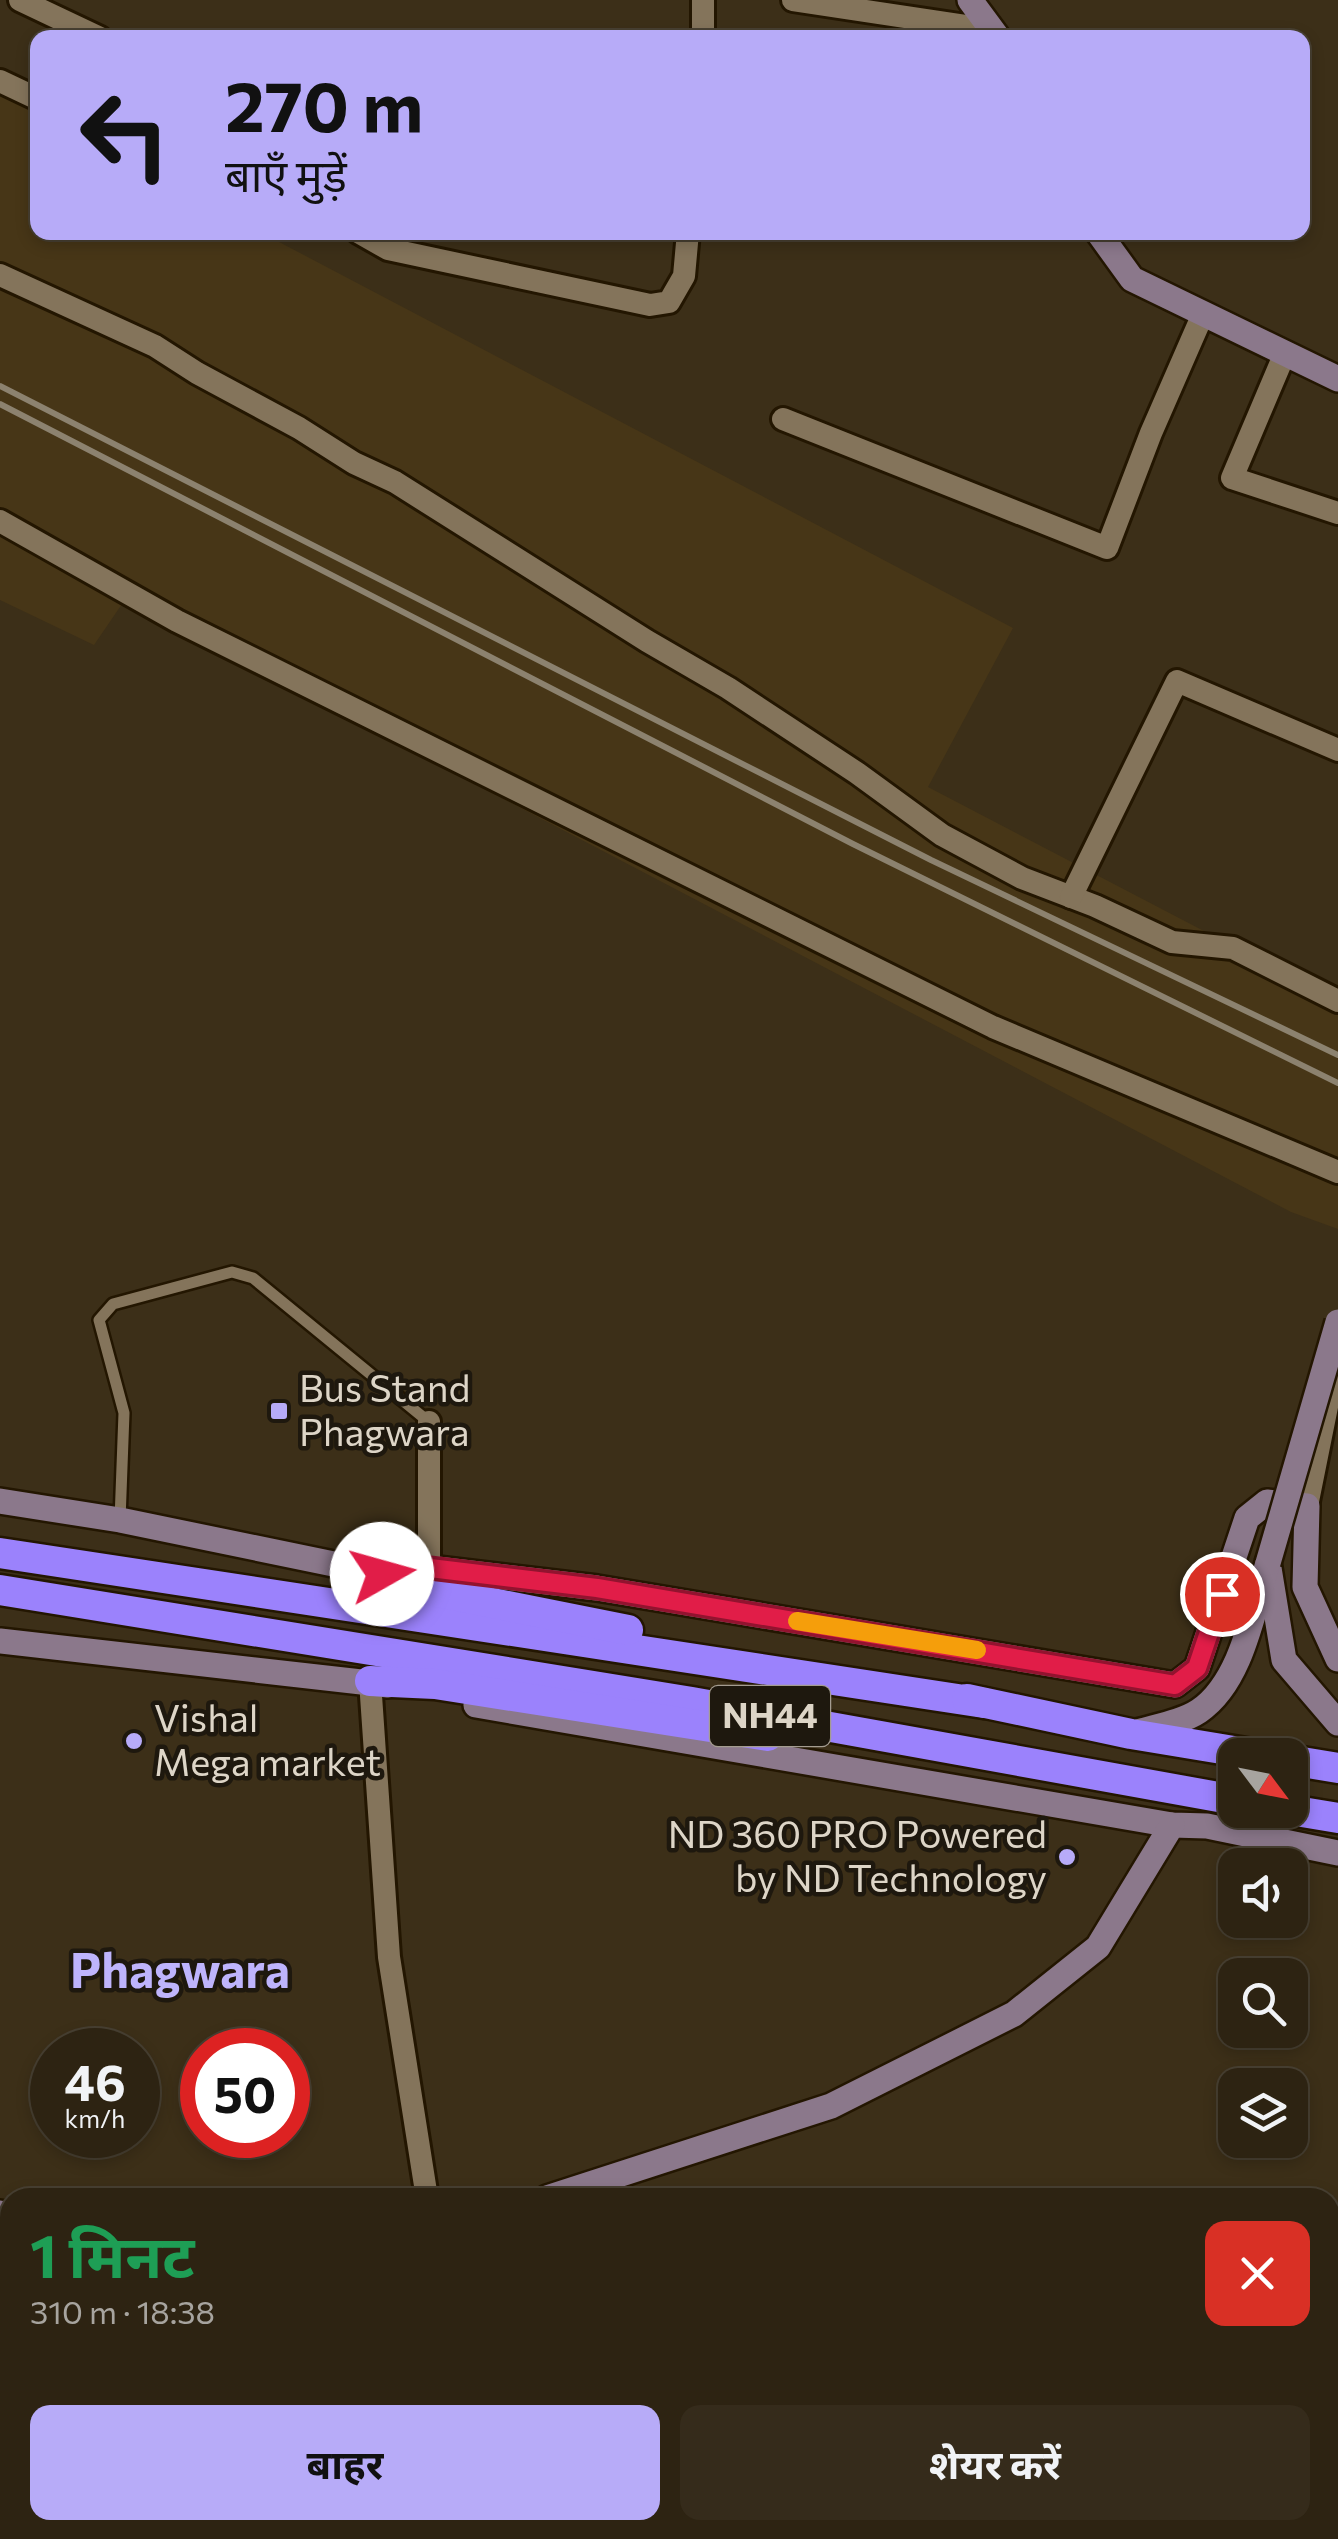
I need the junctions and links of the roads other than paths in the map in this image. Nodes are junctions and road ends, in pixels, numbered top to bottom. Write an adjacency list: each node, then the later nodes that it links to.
1 (20, 0): 5 (street)
2 (704, 0): 6 (street)
3 (793, 0): 7 (street)
4 (970, 0): 8 (main road)
5 (83, 30)
6 (703, 30)
7 (971, 30)
8 (992, 30)
9 (0, 81): 10 (street)
10 (30, 94)
11 (372, 240): 12 (street)
12 (687, 240)
13 (1104, 240): 15 (main road)
14 (0, 274): 22 (street)
15 (1203, 314): 16 (main road); 18 (street)
16 (1285, 353): 17 (main road); 19 (street)
17 (1338, 379)
18 (783, 419)
19 (1338, 513)
20 (0, 521): 24 (street)
21 (1338, 750): 22 (street)
22 (1071, 897): 23 (street)
23 (1338, 1002)
24 (1338, 1172)
25 (1338, 1322): 32 (main road, bridge)
26 (1338, 1354): 29 (street)
27 (429, 1422): 30 (lane); 33 (street)
28 (0, 1500): 30 (main road)
29 (1307, 1506): 33 (main road); 37 (main road)
30 (120, 1520): 34 (main road)
31 (0, 1554): 39 (highway, NH44)
32 (1268, 1563): 40 (main road); 41 (main road)
33 (430, 1568): 34 (main road)
34 (382, 1574): 39 (highway)
35 (0, 1590): 43 (highway, NH44)
36 (0, 1640): 38 (main road)
37 (1338, 1659)
38 (370, 1681): 43 (highway); 49 (main road); 51 (street)
39 (984, 1703): 41 (highway, NH44)
40 (1338, 1723)
41 (1131, 1734): 42 (highway, NH44)
42 (1218, 1748)
43 (961, 1749): 46 (highway, NH44)
44 (1308, 1763): 45 (highway)
45 (1338, 1768)
46 (1218, 1797)
47 (1308, 1813): 48 (highway)
48 (1338, 1818)
49 (1172, 1826): 50 (main road); 52 (main road)
50 (1338, 1853)
51 (425, 2188)
52 (578, 2188)

